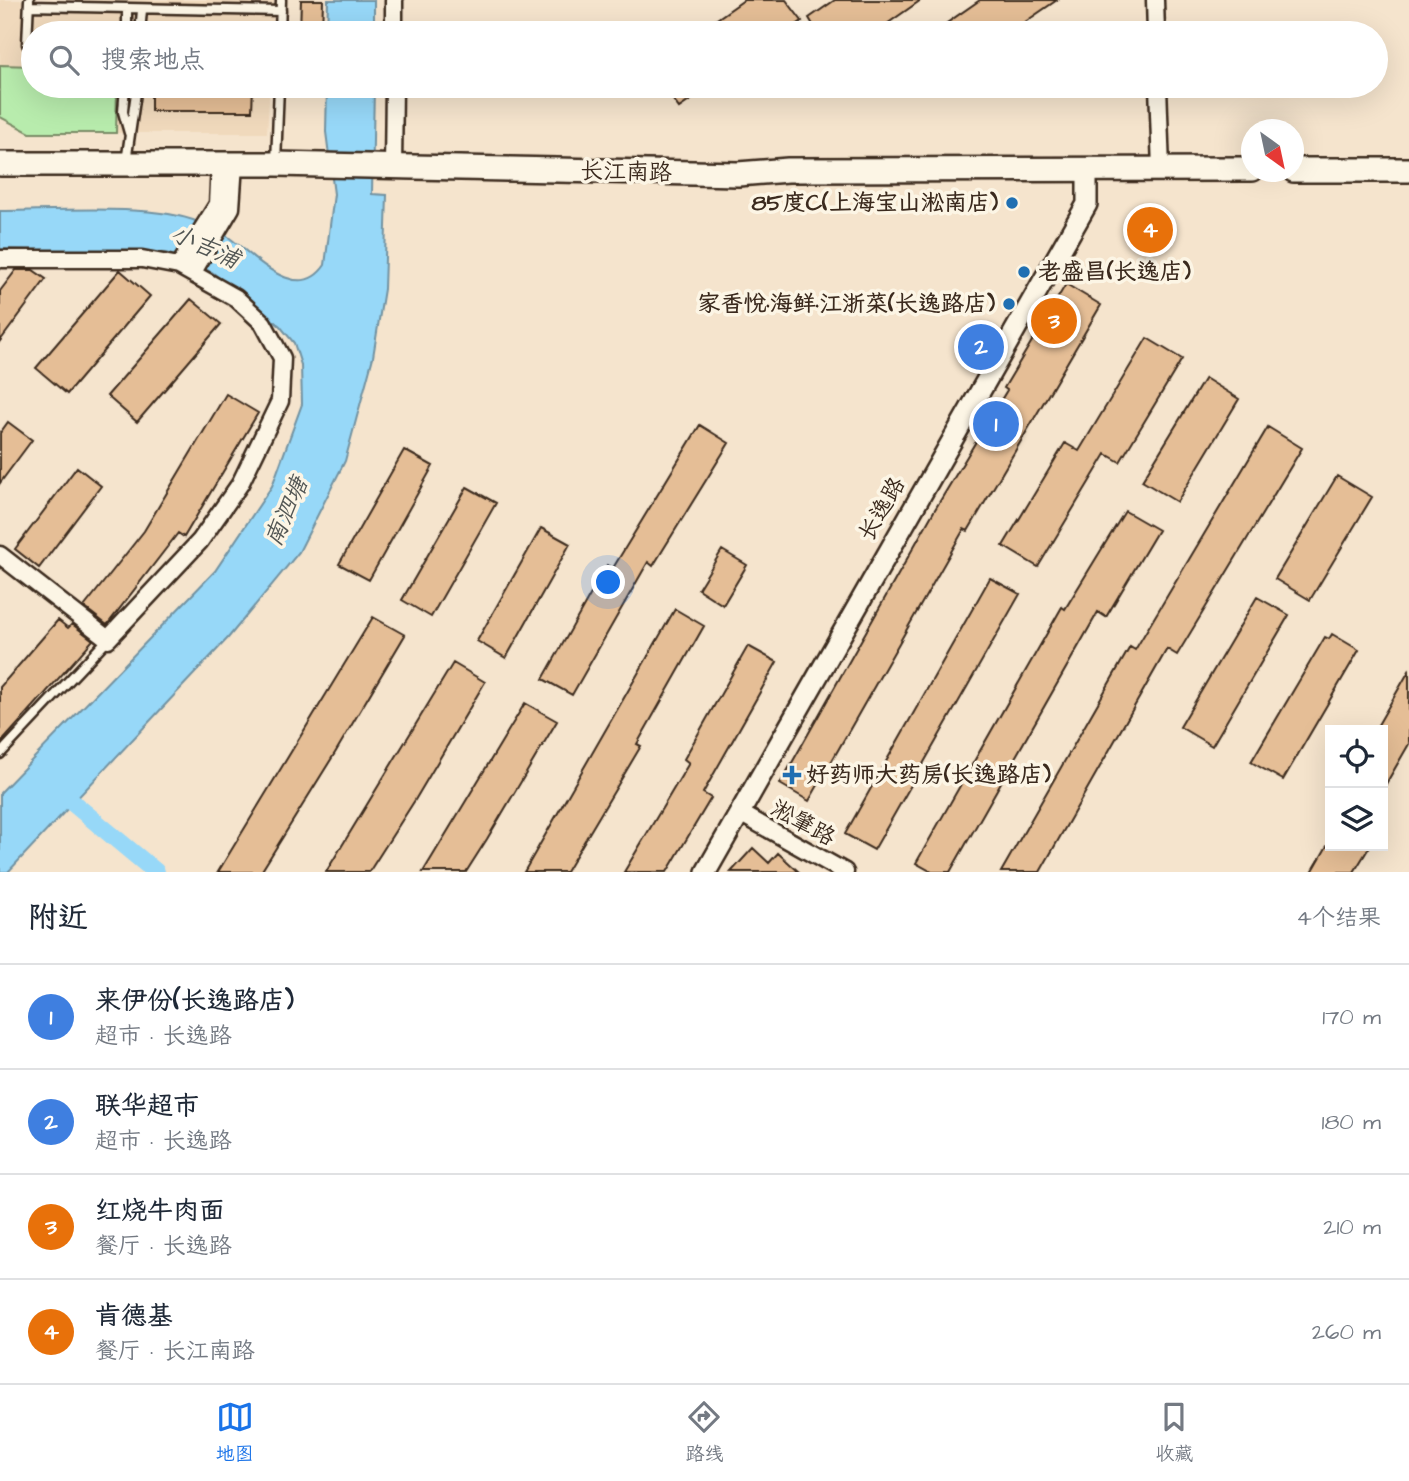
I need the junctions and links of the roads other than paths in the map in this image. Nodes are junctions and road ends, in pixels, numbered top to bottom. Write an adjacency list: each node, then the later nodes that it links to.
1 (255, 0): 8 (lane)
2 (281, 0): 9 (lane)
3 (394, 0): 14 (street)
4 (1155, 0): 15 (street)
5 (29, 3): 6 (lane); 10 (lane)
6 (127, 9): 7 (lane); 11 (lane)
7 (142, 10): 8 (lane); 12 (lane)
8 (255, 11): 9 (lane)
9 (281, 11): 13 (lane)
10 (28, 21)
11 (127, 21)
12 (141, 21)
13 (281, 21)
14 (394, 21)
15 (1156, 21)
16 (124, 98): 21 (lane)
17 (137, 98): 21 (lane)
18 (279, 98): 27 (lane)
19 (392, 98): 28 (street)
20 (1158, 98): 30 (street)
21 (129, 133): 24 (lane)
22 (0, 152): 23 (main road)
23 (85, 162): 24 (main road, 长江南路); 25 (main road, 长江南路)
24 (126, 163): 26 (main road, 长江南路)
25 (0, 164)
26 (228, 164): 27 (main road, 长江南路); 35 (street)
27 (282, 164): 28 (main road, 长江南路)
28 (382, 167): 29 (main road, 长江南路)
29 (1087, 168): 30 (main road, 长江南路); 39 (street, 长逸路)
30 (1161, 169): 31 (main road, 长江南路)
31 (1241, 169)
32 (1304, 170): 33 (main road)
33 (1409, 170)
34 (0, 259): 35 (street)
35 (190, 263): 37 (street)
36 (0, 555): 37 (street)
37 (108, 639): 38 (lane)
38 (0, 754)
39 (740, 813): 40 (street, 长逸路); 41 (street, 淞肇路)
40 (706, 872)
41 (845, 872)

